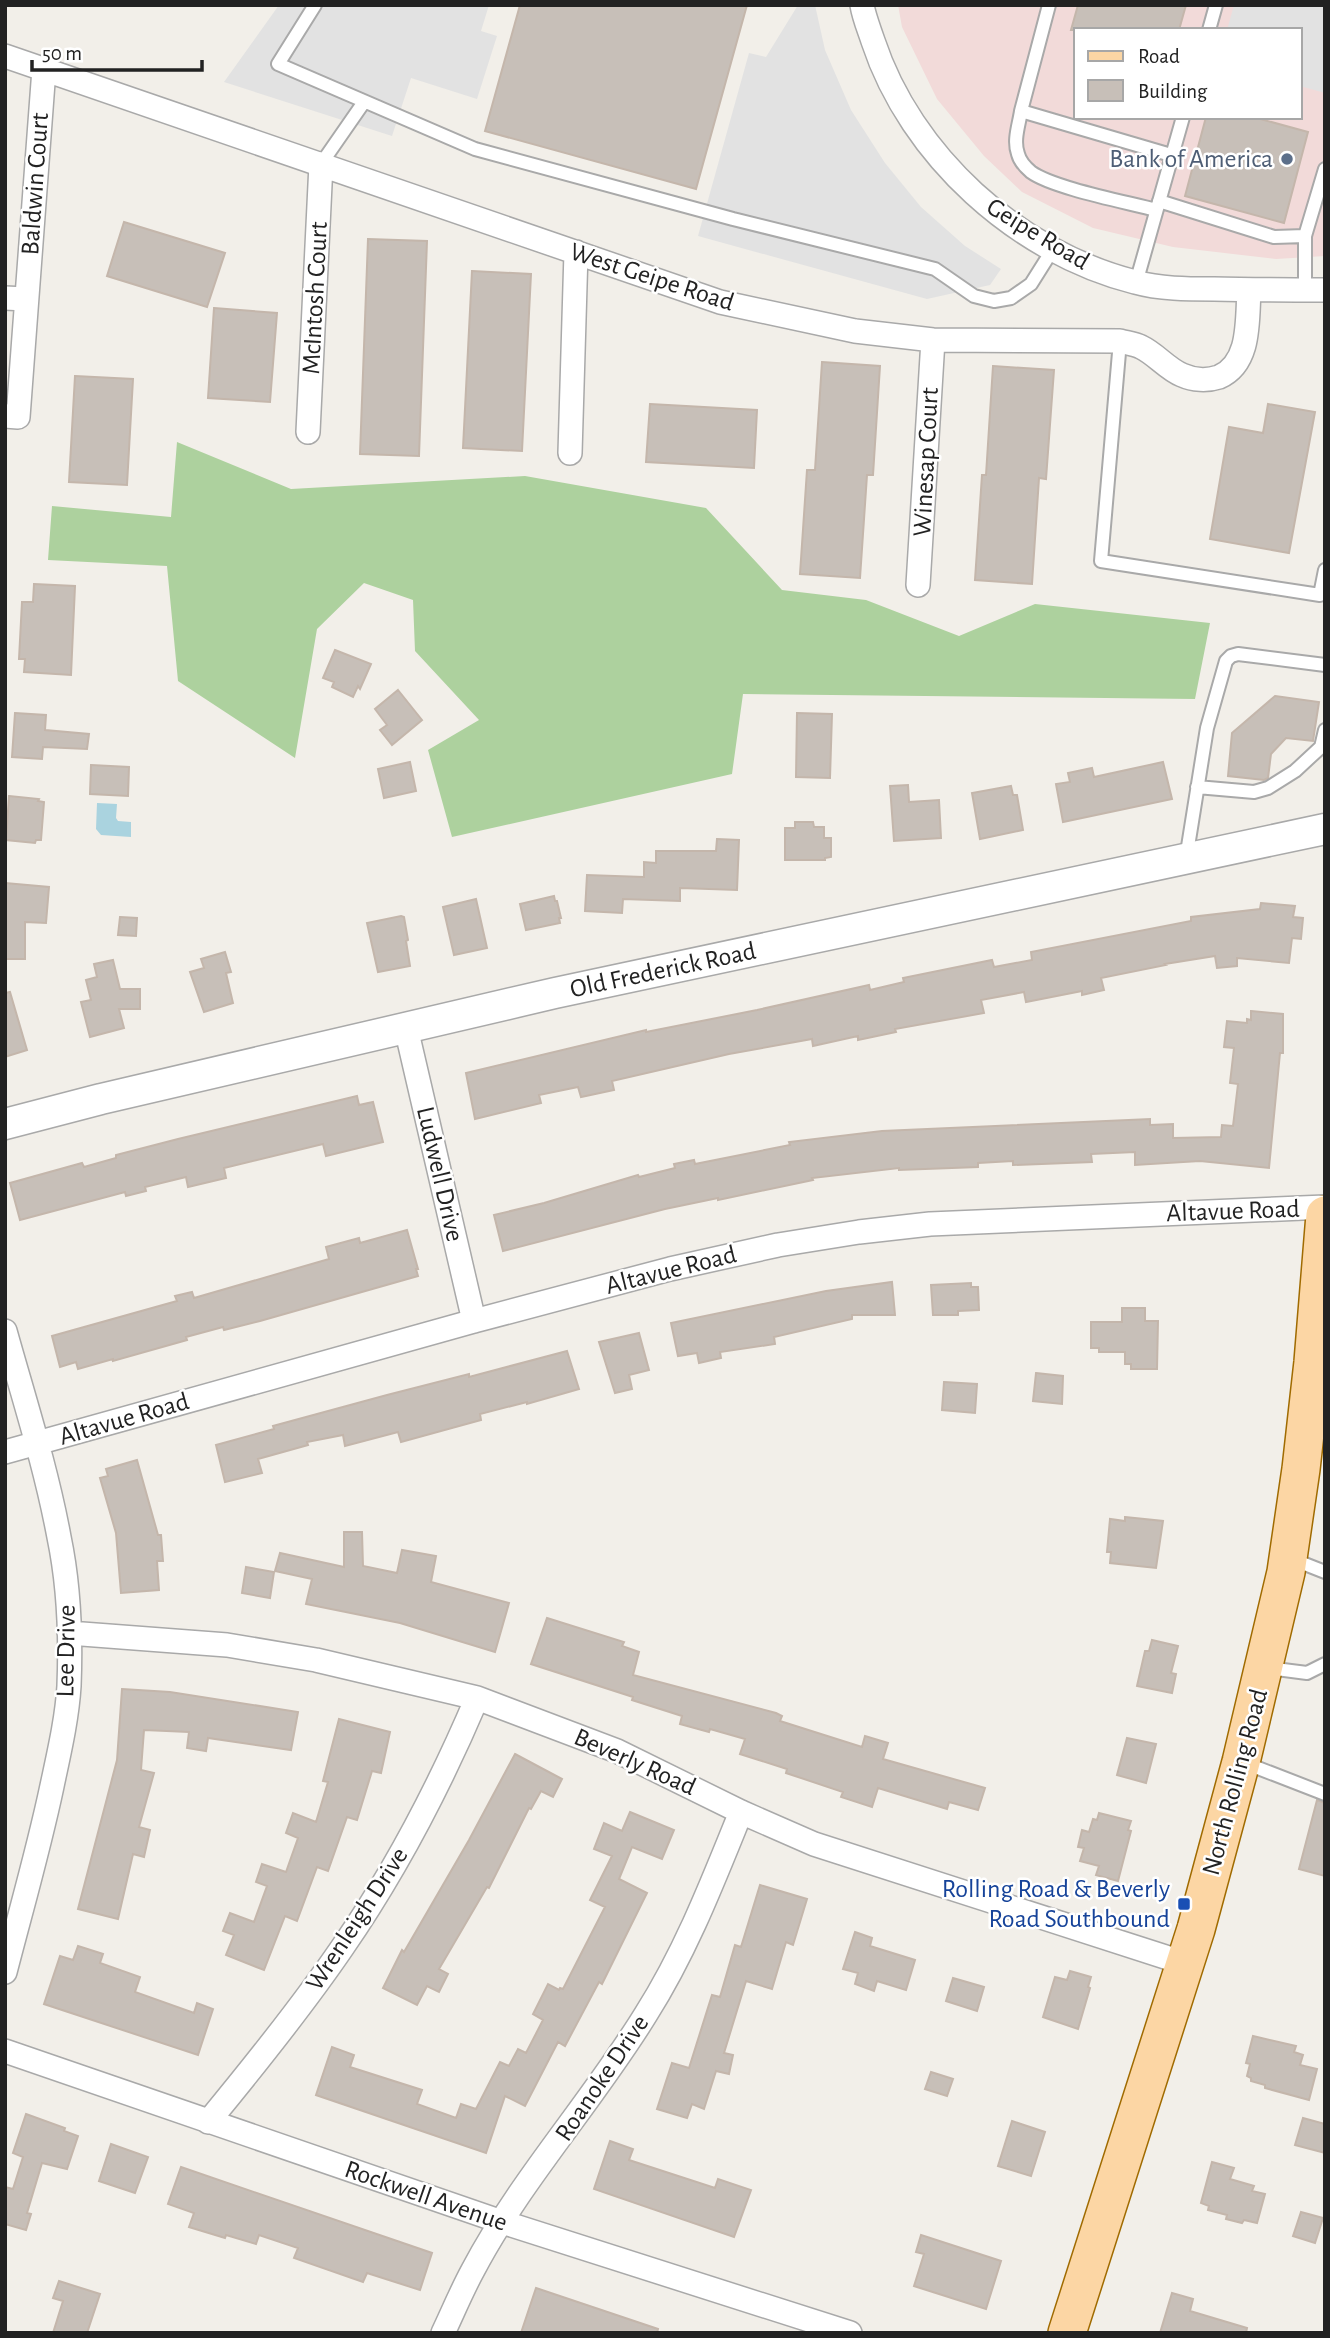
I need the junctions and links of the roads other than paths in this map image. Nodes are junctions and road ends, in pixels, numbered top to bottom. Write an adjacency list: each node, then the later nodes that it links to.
1 (315, 5): 8 (lane)
2 (862, 5): 16 (street, Geipe Road)
3 (1049, 5): 9 (lane)
4 (1216, 5): 5 (lane)
5 (1210, 28)
6 (5, 56): 7 (street, West Geipe Road)
7 (44, 69): 12 (street, West Geipe Road); 21 (street, Baldwin Court)
8 (364, 102): 12 (lane); 16 (lane)
9 (1021, 111): 11 (lane); 14 (lane)
10 (1182, 119): 11 (lane)
11 (1171, 155): 14 (lane)
12 (321, 164): 17 (street, West Geipe Road); 25 (street, McIntosh Court)
13 (1325, 169): 15 (lane)
14 (1158, 206): 15 (lane); 18 (lane)
15 (1305, 236): 20 (lane)
16 (1054, 249): 18 (street, Geipe Road)
17 (576, 252): 22 (street, West Geipe Road); 26 (street)
18 (1136, 283): 19 (street, Geipe Road)
19 (1249, 290): 20 (street, Geipe Road); 23 (street, West Geipe Road)
20 (1315, 290)
21 (16, 299): 24 (street, Baldwin Court)
22 (933, 340): 23 (street, West Geipe Road); 28 (street, Winesap Court)
23 (1120, 341): 27 (lane)
24 (5, 416)
25 (308, 432)
26 (570, 453)
27 (1325, 570)
28 (918, 585)
29 (1325, 665): 31 (lane)
30 (1325, 730): 31 (lane)
31 (1197, 787): 33 (lane)
32 (1325, 830): 33 (street, Old Frederick Road)
33 (1185, 859): 34 (street, Old Frederick Road)
34 (406, 1028): 35 (street, Old Frederick Road); 38 (street, Ludwell Drive)
35 (5, 1124)
36 (1325, 1207): 38 (street, Altavue Road)
37 (1325, 1215): 42 (main road, North Rolling Road)
38 (474, 1321): 40 (street, Altavue Road)
39 (5, 1331): 40 (street, Lee Drive)
40 (36, 1443): 41 (street, Altavue Road); 44 (street, Lee Drive)
41 (5, 1452)
42 (1289, 1557): 43 (lane); 46 (main road, North Rolling Road)
43 (1325, 1572)
44 (69, 1633): 47 (street, Beverly Road); 52 (street, Lee Drive)
45 (1325, 1664): 46 (lane)
46 (1264, 1668): 48 (main road, North Rolling Road)
47 (477, 1698): 50 (street, Beverly Road); 54 (street, Wrenleigh Drive)
48 (1241, 1762): 49 (lane); 51 (main road, North Rolling Road)
49 (1325, 1794)
50 (741, 1812): 51 (street, Beverly Road); 55 (street, Roanoke Drive)
51 (1184, 1962): 58 (main road, North Rolling Road)
52 (5, 1972)
53 (5, 2051): 54 (street, Rockwell Avenue)
54 (208, 2122): 55 (street, Rockwell Avenue)
55 (502, 2222): 56 (street, Roanoke Drive); 57 (street, Rockwell Avenue)
56 (443, 2333)
57 (850, 2333)
58 (1067, 2333)

